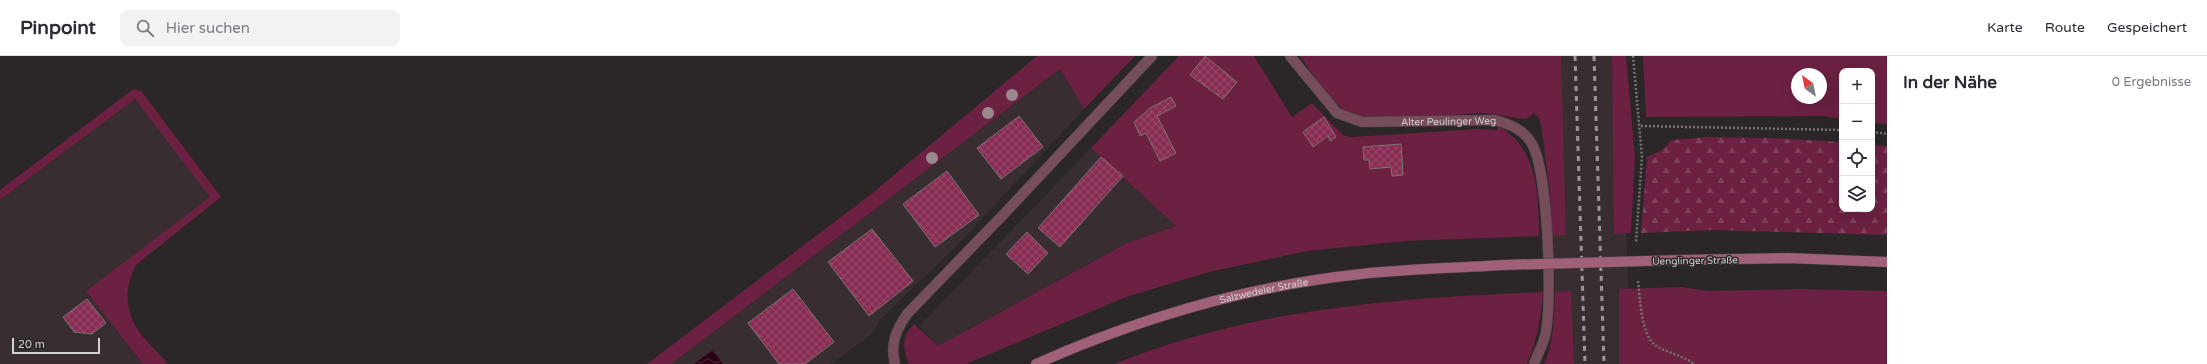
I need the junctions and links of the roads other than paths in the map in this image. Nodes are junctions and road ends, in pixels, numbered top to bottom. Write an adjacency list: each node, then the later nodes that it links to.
1 (1152, 56): 5 (street)
2 (1290, 56): 7 (street, Alter Peulinger Weg)
3 (1887, 262): 4 (main road, Uenglinger Straße, bridge)
4 (1503, 265): 6 (main road, Salzwedeler Straße)
5 (895, 364)
6 (1036, 364)
7 (1534, 364)

